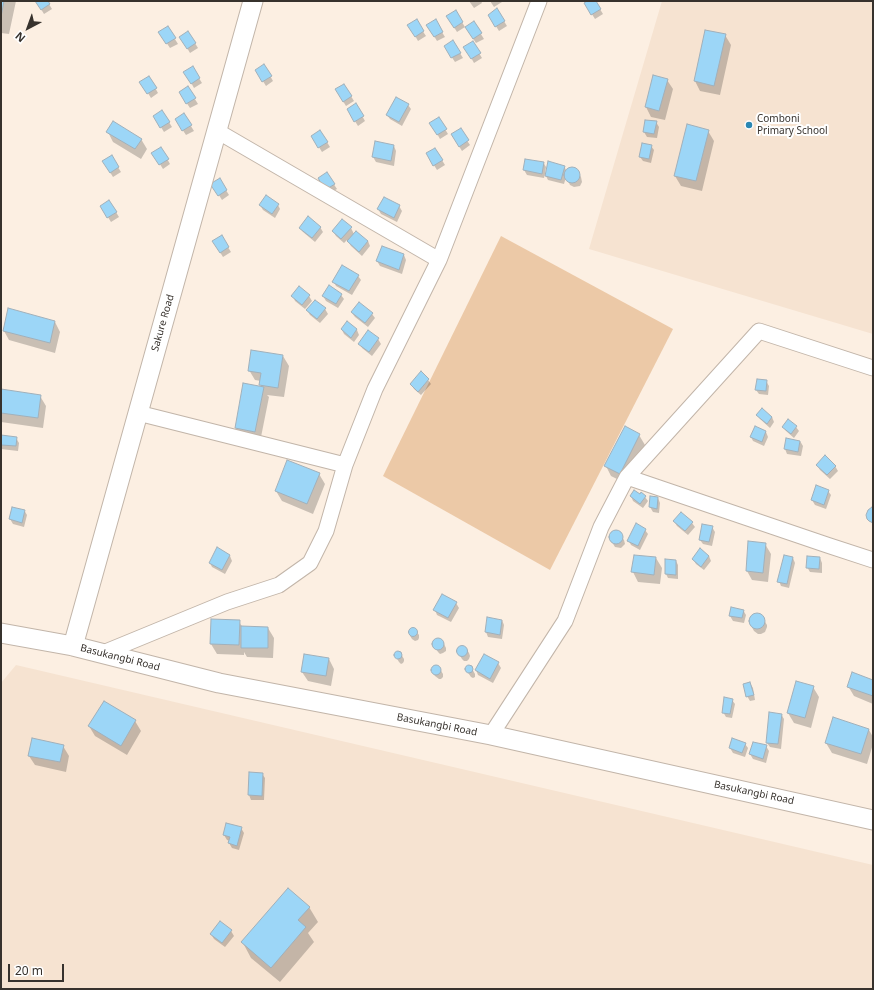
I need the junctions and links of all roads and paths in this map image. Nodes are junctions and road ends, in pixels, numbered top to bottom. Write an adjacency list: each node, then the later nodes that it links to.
1 (253, 1): 3 (street, Sakure Road)
2 (539, 1): 4 (street)
3 (217, 131): 4 (street); 6 (street, Sakure Road)
4 (439, 260): 7 (street)
5 (873, 368): 8 (street)
6 (138, 413): 7 (street); 11 (street, Sakure Road)
7 (345, 465): 12 (street)
8 (627, 477): 9 (street); 13 (street)
9 (873, 560)
10 (1, 633): 11 (street, Basukangbi Road)
11 (73, 646): 12 (street, Basukangbi Road)
12 (103, 653): 13 (street, Basukangbi Road)
13 (491, 735): 14 (street, Basukangbi Road)
14 (873, 820)

